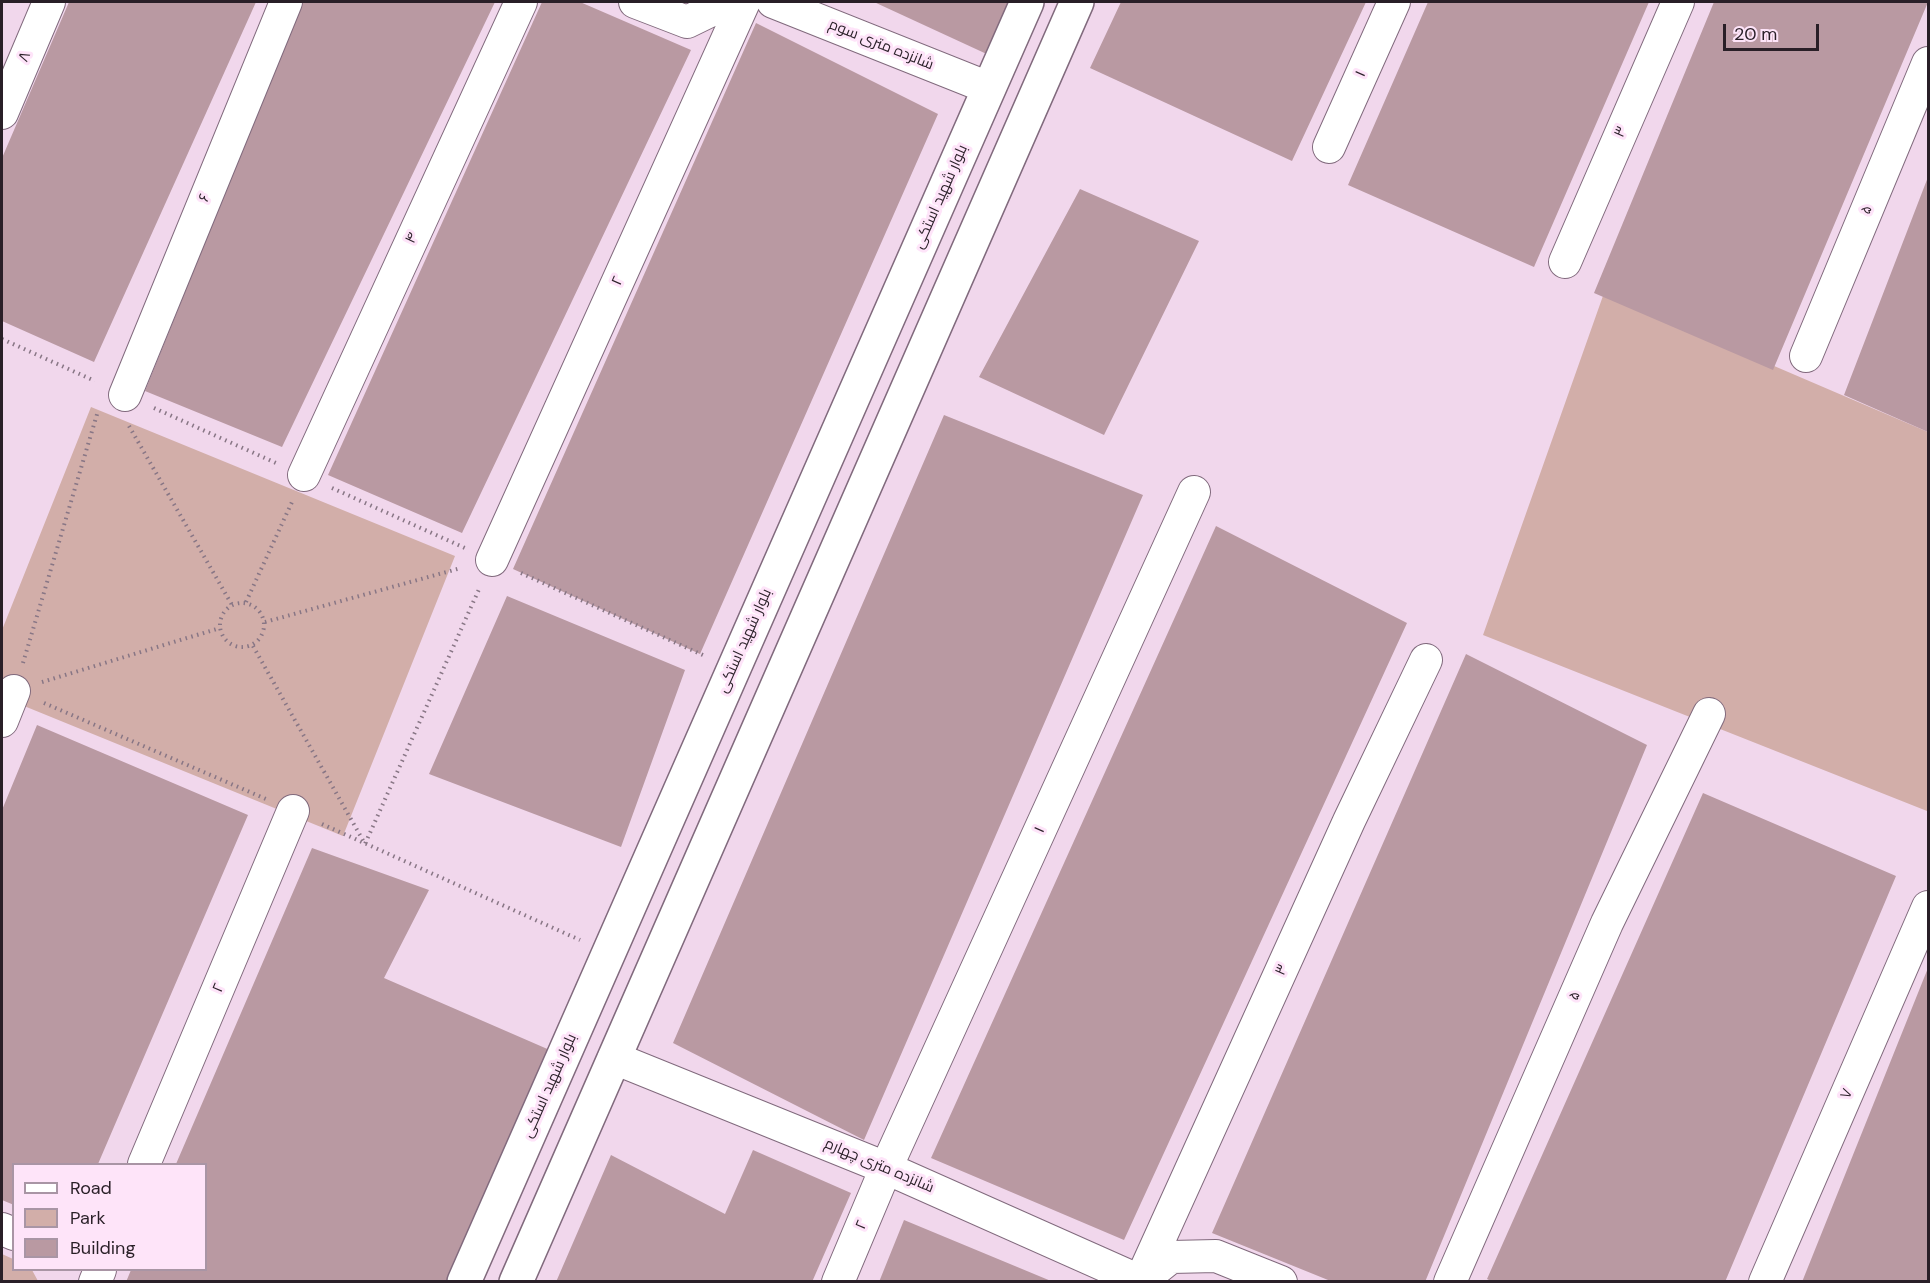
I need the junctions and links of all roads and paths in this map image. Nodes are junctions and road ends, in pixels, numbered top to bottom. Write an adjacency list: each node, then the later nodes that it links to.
1 (49, 2): 14 (street, ۸)
2 (286, 2): 19 (street, ۶)
3 (520, 2): 21 (street, ۴)
4 (635, 2): 5 (street)
5 (728, 2)
6 (744, 2): 23 (street, ۲)
7 (774, 2): 13 (street, شانزده متری سوم)
8 (1027, 2): 13 (main road, بلوار شهید استکی)
9 (1077, 2): 36 (main road)
10 (1394, 2): 15 (street, ۱)
11 (1678, 2): 16 (street, ۳)
12 (1929, 63): 18 (street, ۵)
13 (989, 88): 30 (main road, بلوار شهید استکی)
14 (2, 113)
15 (1329, 147)
16 (1565, 262)
17 (2, 339): 19 (path)
18 (1806, 357)
19 (115, 390): 21 (path); 31 (path)
20 (128, 425): 25 (path)
21 (304, 475): 23 (path); 24 (path)
22 (1194, 492): 38 (street, ۱)
23 (492, 560): 26 (path); 28 (path); 30 (path)
24 (246, 603): 25 (path); 26 (path)
25 (232, 605): 27 (path)
26 (265, 622): 28 (path)
27 (220, 628): 28 (path); 31 (path)
28 (253, 646)
29 (1426, 660): 42 (street, ۳)
30 (733, 669): 39 (main road, بلوار شهید استکی)
31 (14, 691): 33 (street)
32 (1709, 714): 44 (street, ۵)
33 (2, 721)
34 (293, 811): 37 (street, ۲)
35 (1929, 907): 45 (street, ۷)
36 (614, 1058): 38 (street, شانزده متری چهارم); 40 (main road)
37 (144, 1163)
38 (886, 1168): 41 (street, ۲); 42 (street, شانزده متری چهارم)
39 (464, 1281)
40 (516, 1281)
41 (838, 1281)
42 (1140, 1281): 43 (street)
43 (1281, 1281)
44 (1450, 1281)
45 (1765, 1281)

